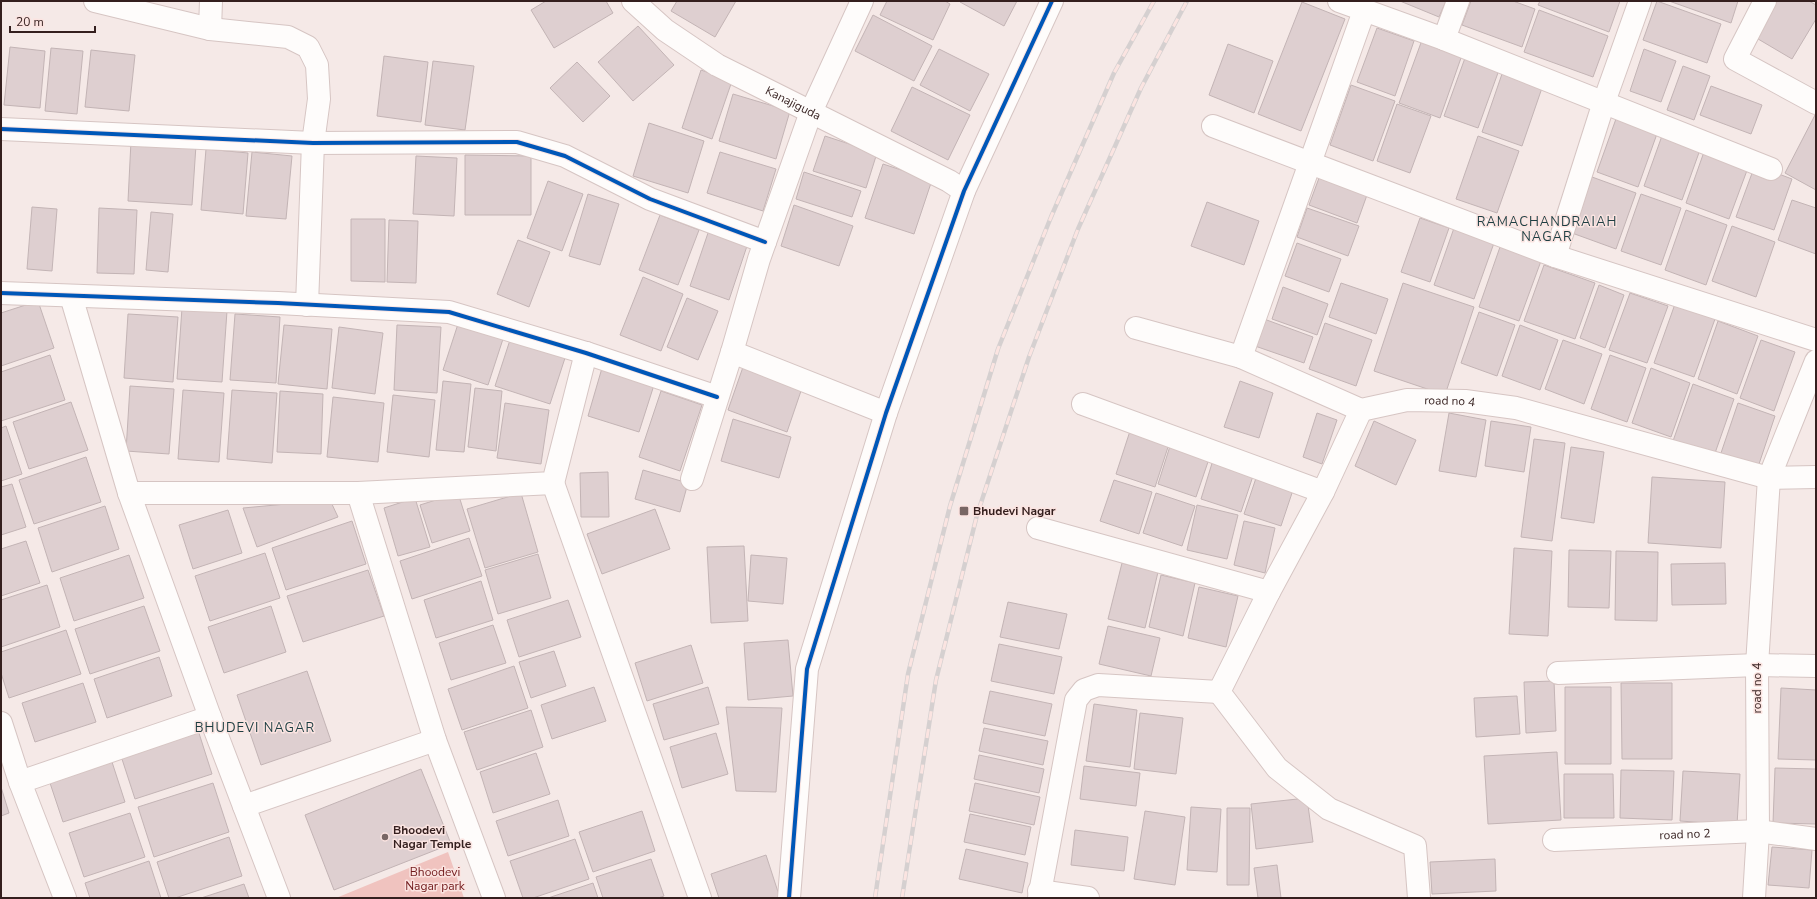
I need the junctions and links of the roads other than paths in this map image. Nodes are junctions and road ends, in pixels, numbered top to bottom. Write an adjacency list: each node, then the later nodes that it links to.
1 (95, 1): 11 (street)
2 (210, 1): 11 (street)
3 (633, 1): 15 (street, Kanajiguda)
4 (862, 1): 15 (street)
5 (1052, 1): 21 (street)
6 (1339, 1): 10 (street)
7 (1458, 1): 12 (street)
8 (1640, 1): 13 (street)
9 (1765, 1): 14 (street)
10 (1364, 12): 12 (street); 19 (street)
11 (210, 29): 18 (street)
12 (1444, 39): 13 (street)
13 (1604, 102): 20 (street); 23 (street)
14 (1816, 103)
15 (811, 112): 21 (street, Kanajiguda); 22 (street)
16 (1213, 126): 19 (street)
17 (1, 129): 18 (street)
18 (313, 142): 22 (street); 26 (street)
19 (1310, 164): 23 (street); 31 (street)
20 (1771, 169)
21 (964, 191): 36 (street)
22 (765, 242): 29 (street)
23 (1555, 256): 28 (street)
24 (1, 293): 25 (street)
25 (71, 296): 26 (street); 41 (street)
26 (307, 305): 30 (street)
27 (1136, 328): 31 (street)
28 (1816, 340)
29 (732, 352): 33 (street); 36 (street)
30 (586, 353): 33 (street); 40 (street)
31 (1241, 356): 35 (street)
32 (1816, 362): 38 (street, road no 4)
33 (717, 397): 39 (street)
34 (1083, 404): 42 (street)
35 (1361, 410): 38 (street, road no 4); 42 (street)
36 (886, 413): 63 (street)
37 (1816, 477): 38 (street, road no 4)
38 (1769, 478): 46 (street, road no 4)
39 (692, 479)
40 (553, 483): 43 (street); 62 (street)
41 (129, 492): 43 (street); 50 (street)
42 (1323, 492): 45 (street)
43 (358, 493): 52 (street)
44 (1038, 528): 45 (street)
45 (1269, 592): 49 (street)
46 (1756, 665): 47 (street); 48 (street); 55 (street, road no 4)
47 (1816, 666)
48 (1558, 673)
49 (1219, 692): 58 (street); 65 (street)
50 (210, 717): 53 (street); 54 (street)
51 (1, 723): 53 (street)
52 (436, 740): 54 (street); 61 (street)
53 (20, 782): 59 (street)
54 (244, 806): 60 (street)
55 (1758, 831): 56 (street, road no 2); 57 (street, road no 2); 66 (street, road no 4)
56 (1816, 839)
57 (1554, 840)
58 (1039, 894): 64 (street)
59 (65, 898)
60 (279, 898)
61 (494, 898)
62 (700, 898)
63 (789, 898)
64 (1088, 898)
65 (1419, 898)
66 (1754, 898)

